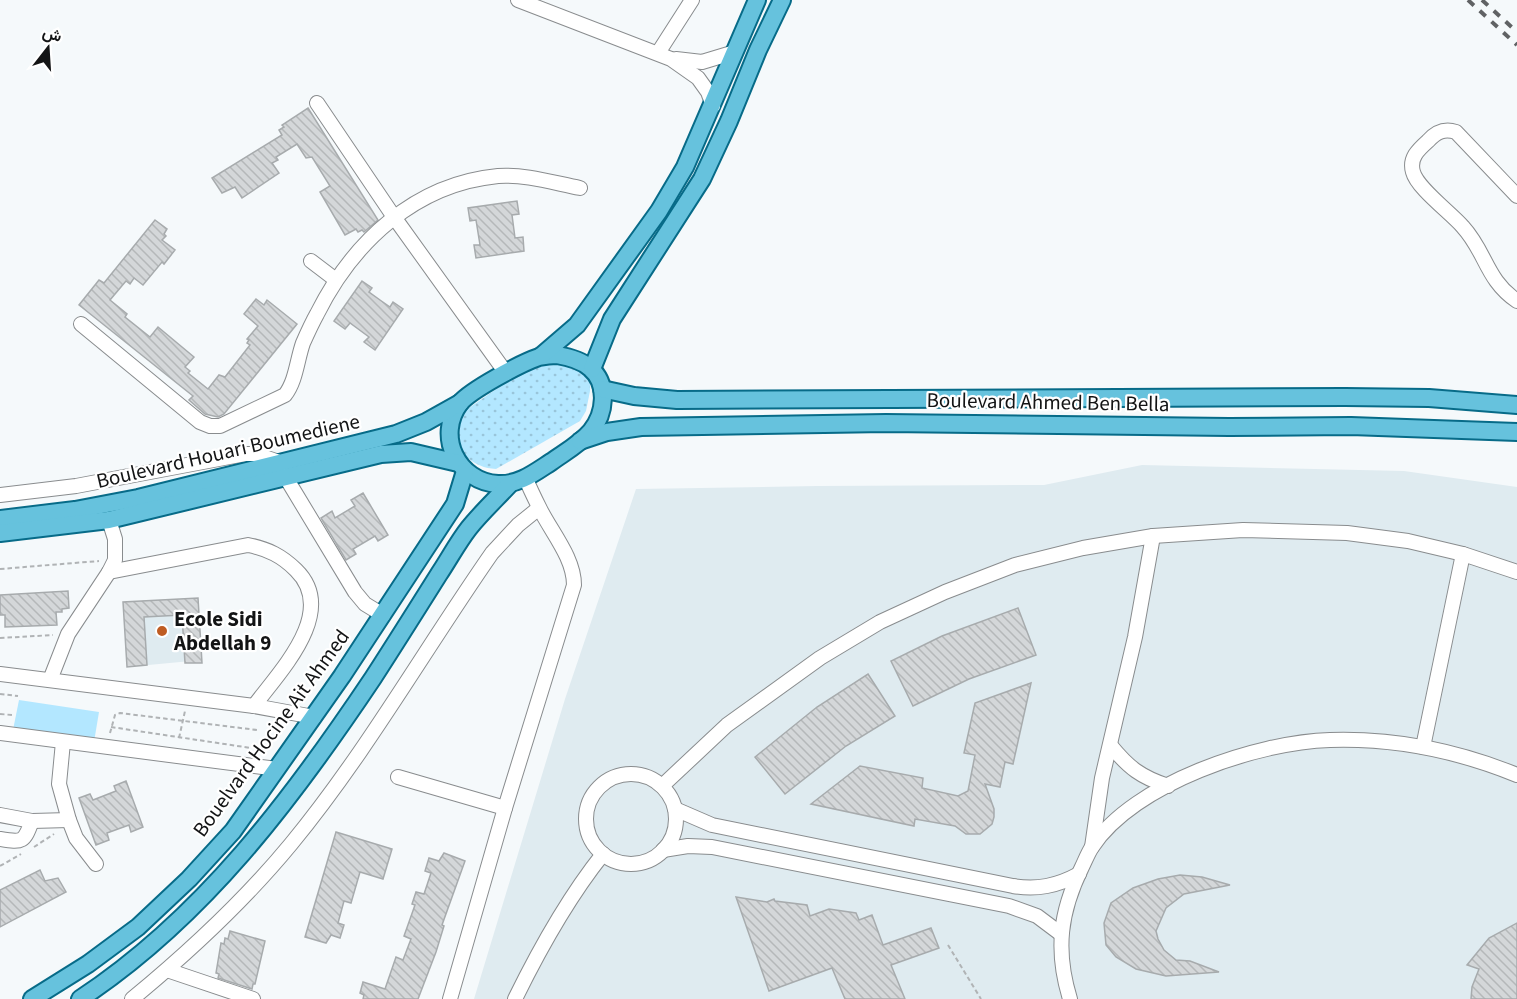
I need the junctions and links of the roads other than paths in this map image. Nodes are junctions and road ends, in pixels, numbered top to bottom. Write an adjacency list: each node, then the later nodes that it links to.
1 (518, 0): 6 (street)
2 (692, 0): 6 (street)
3 (757, 0): 5 (main road)
4 (782, 0): 17 (main road)
5 (735, 51): 6 (street); 8 (main road)
6 (664, 56): 8 (street)
7 (317, 103): 11 (street)
8 (713, 106): 16 (main road)
9 (580, 188): 11 (street)
10 (1517, 196): 14 (street)
11 (394, 217): 13 (street); 18 (street)
12 (311, 261): 13 (street)
13 (336, 280): 15 (street)
14 (1517, 301)
15 (81, 324)
16 (541, 356): 17 (main road); 18 (main road)
17 (592, 369): 19 (main road)
18 (506, 373): 20 (main road)
19 (602, 389): 21 (main road, Boulevard Ahmed Ben Bella); 23 (main road)
20 (460, 403): 24 (main road); 25 (main road, Boulevard Houari Boumediene)
21 (1517, 405)
22 (1517, 432): 23 (main road, Boulevard Ahmed Ben Bella)
23 (580, 441): 26 (main road)
24 (461, 467): 25 (main road, Boulevard Houari Boumediene); 27 (main road); 37 (main road, Bouelvard Hocine Ait Ahmed)
25 (282, 469): 28 (street); 30 (main road, Boulevard Houari Boumediene); 31 (main road, Boulevard Houari Boumediene); 37 (street)
26 (526, 479): 27 (main road); 29 (street)
27 (509, 485): 65 (main road)
28 (0, 495)
29 (539, 508): 51 (street); 63 (street)
30 (0, 519)
31 (109, 520): 32 (main road, Boulevard Houari Boumediene); 35 (street)
32 (0, 533)
33 (1153, 536): 34 (street); 44 (street); 49 (street)
34 (1463, 554): 36 (street); 45 (street)
35 (112, 566): 39 (street); 40 (street)
36 (1517, 572)
37 (383, 615): 41 (main road, Bouelvard Hocine Ait Ahmed)
38 (0, 674): 39 (street)
39 (50, 680): 40 (street)
40 (254, 706): 41 (street)
41 (314, 717): 46 (main road, Bouelvard Hocine Ait Ahmed)
42 (0, 733): 43 (street)
43 (63, 742): 46 (street); 55 (street)
44 (1111, 746): 50 (street); 57 (street)
45 (1423, 747): 47 (street); 50 (street)
46 (277, 769): 64 (main road, Bouelvard Hocine Ait Ahmed)
47 (1517, 775)
48 (398, 777): 51 (street)
49 (662, 786): 52 (street); 59 (street)
50 (1168, 786): 57 (street)
51 (505, 808): 68 (street)
52 (675, 810): 58 (street); 61 (street)
53 (0, 815): 54 (street)
54 (32, 820): 55 (street); 56 (street)
55 (69, 820): 60 (street)
56 (0, 838)
57 (1092, 847): 61 (street)
58 (663, 850): 59 (street); 62 (street)
59 (603, 854): 69 (street)
60 (96, 864)
61 (1079, 874): 62 (street)
62 (1061, 934): 70 (street)
63 (167, 970): 66 (street); 67 (street)
64 (32, 999)
65 (80, 999)
66 (132, 999)
67 (253, 999)
68 (450, 999)
69 (515, 999)
70 (1070, 999)

